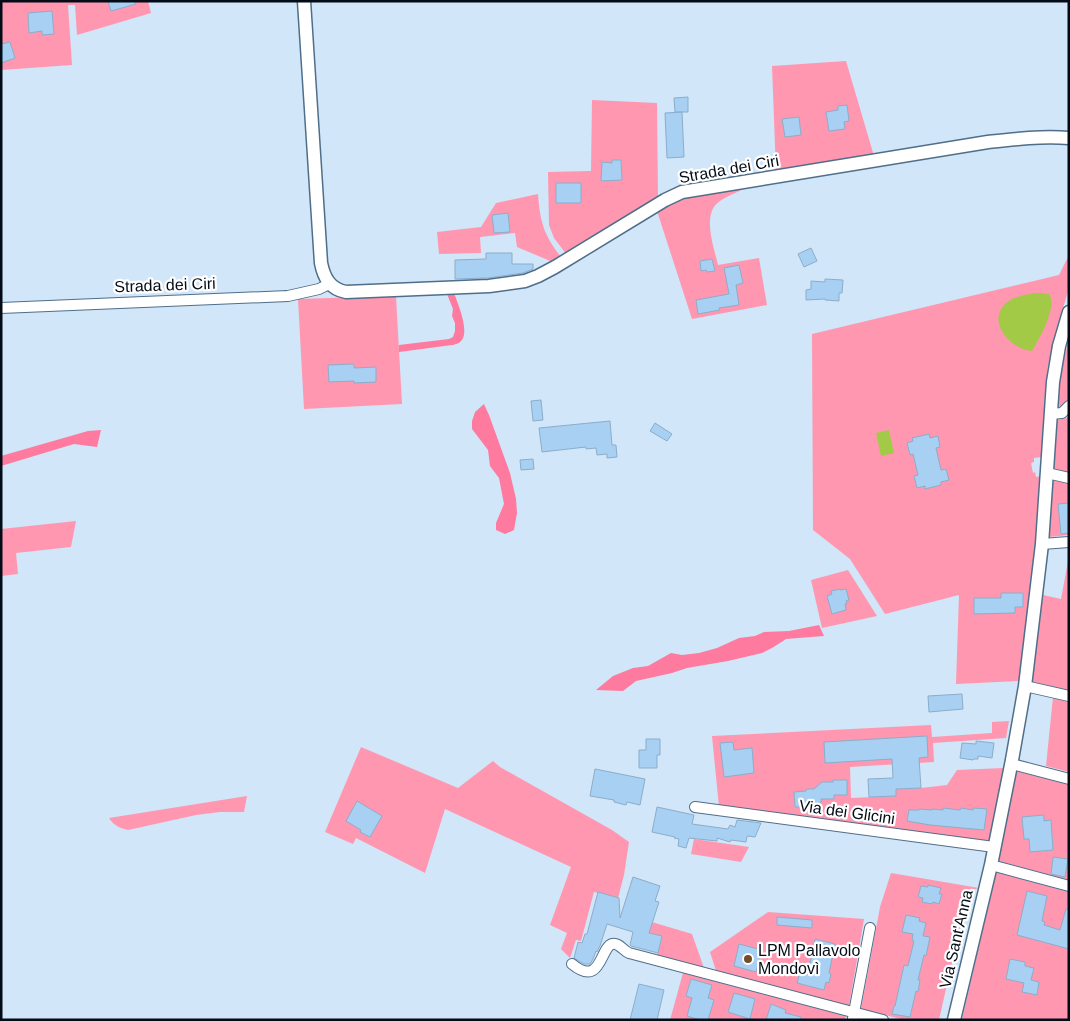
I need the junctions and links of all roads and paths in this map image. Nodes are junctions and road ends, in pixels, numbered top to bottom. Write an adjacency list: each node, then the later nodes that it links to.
1 (304, 1): 3 (street)
2 (1069, 138): 3 (street, Strada dei Ciri)
3 (329, 284): 4 (street, Strada dei Ciri)
4 (1, 308)
5 (1069, 312): 7 (street, Via Sant'Anna)
6 (1069, 406): 7 (street)
7 (1050, 414): 8 (street, Via Sant'Anna)
8 (1047, 473): 9 (street); 11 (street, Via Sant'Anna)
9 (1069, 478)
10 (1069, 542): 11 (street)
11 (1042, 544): 12 (street, Via Sant'Anna)
12 (1025, 686): 13 (street); 14 (street, Via Sant'Anna)
13 (1069, 696)
14 (1012, 764): 15 (street); 17 (street, Via Sant'Anna)
15 (1069, 778)
16 (695, 807): 17 (street, Via dei Glicini)
17 (994, 847): 18 (street, Via Sant'Anna)
18 (991, 865): 19 (street); 24 (street, Via Sant'Anna)
19 (1069, 886)
20 (870, 928): 22 (street)
21 (572, 964): 22 (street)
22 (854, 1016): 23 (street)
23 (882, 1020)
24 (954, 1020)

